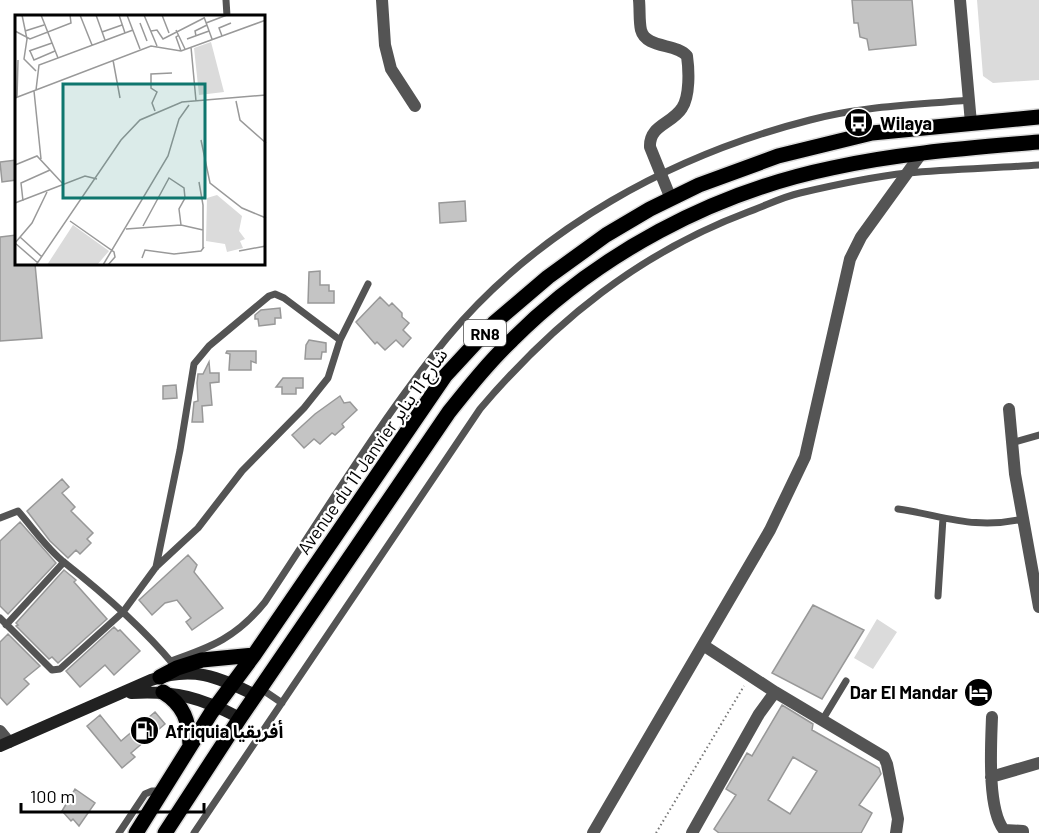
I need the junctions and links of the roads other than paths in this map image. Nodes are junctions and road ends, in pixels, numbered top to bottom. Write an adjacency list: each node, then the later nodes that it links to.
1 (226, 0): 5 (lane)
2 (382, 0): 7 (street)
3 (639, 0): 13 (street)
4 (960, 0): 6 (street)
5 (227, 15)
6 (969, 100): 9 (street); 13 (lane)
7 (414, 106)
8 (1039, 117): 9 (main road, Avenue du 11 Janvier شارع 11 يناير / RN8)
9 (971, 123): 15 (main road, Avenue du 11 Janvier شارع 11 يناير / RN8)
10 (1039, 142): 11 (main road, RN8)
11 (921, 154): 14 (street); 38 (main road, RN8)
12 (1039, 165): 14 (lane)
13 (661, 174): 15 (street); 34 (lane)
14 (906, 174): 32 (street); 40 (lane)
15 (671, 199): 33 (main road, Avenue du 11 Janvier شارع 11 يناير / RN8)
16 (368, 285): 17 (lane)
17 (340, 340): 26 (lane); 26 (lane)
18 (1009, 409): 20 (street)
19 (1039, 435): 20 (lane)
20 (1011, 443): 24 (street)
21 (898, 509): 23 (lane)
22 (0, 518): 25 (lane)
23 (943, 518): 24 (lane); 27 (lane)
24 (1023, 519): 28 (street)
25 (64, 562): 29 (lane); 31 (lane)
26 (156, 567): 29 (lane)
27 (938, 596)
28 (1039, 607)
29 (123, 612): 31 (lane); 34 (lane)
30 (0, 618): 31 (lane)
31 (6, 625)
32 (703, 645): 39 (street); 55 (street)
33 (254, 655): 34 (main road); 37 (main road, Avenue du 11 Janvier شارع 11 يناير / RN8)
34 (174, 664): 36 (main road)
35 (846, 681): 44 (lane)
36 (162, 685): 37 (main road); 41 (main road); 46 (main road); 47 (main road)
37 (232, 685): 38 (main road); 41 (main road, Avenue du 11 Janvier شارع 11 يناير / RN8)
38 (257, 692): 40 (lane); 43 (main road, RN8)
39 (775, 692): 44 (street); 56 (street)
40 (282, 703): 54 (lane)
41 (216, 706): 43 (main road); 47 (main road, Avenue du 11 Janvier شارع 11 يناير / RN8)
42 (992, 717): 49 (street)
43 (240, 718): 53 (main road, RN8)
44 (823, 719): 57 (street)
45 (0, 731): 46 (street)
46 (4, 744)
47 (190, 745): 50 (main road, Avenue du 11 Janvier شارع 11 يناير / RN8)
48 (1039, 763): 49 (street)
49 (991, 777): 58 (street)
50 (164, 791): 51 (lane); 52 (main road, Avenue du 11 Janvier شارع 11 يناير / RN8)
51 (119, 833)
52 (136, 833)
53 (165, 833)
54 (194, 833)
55 (593, 833)
56 (692, 833)
57 (896, 833)
58 (1023, 833)

